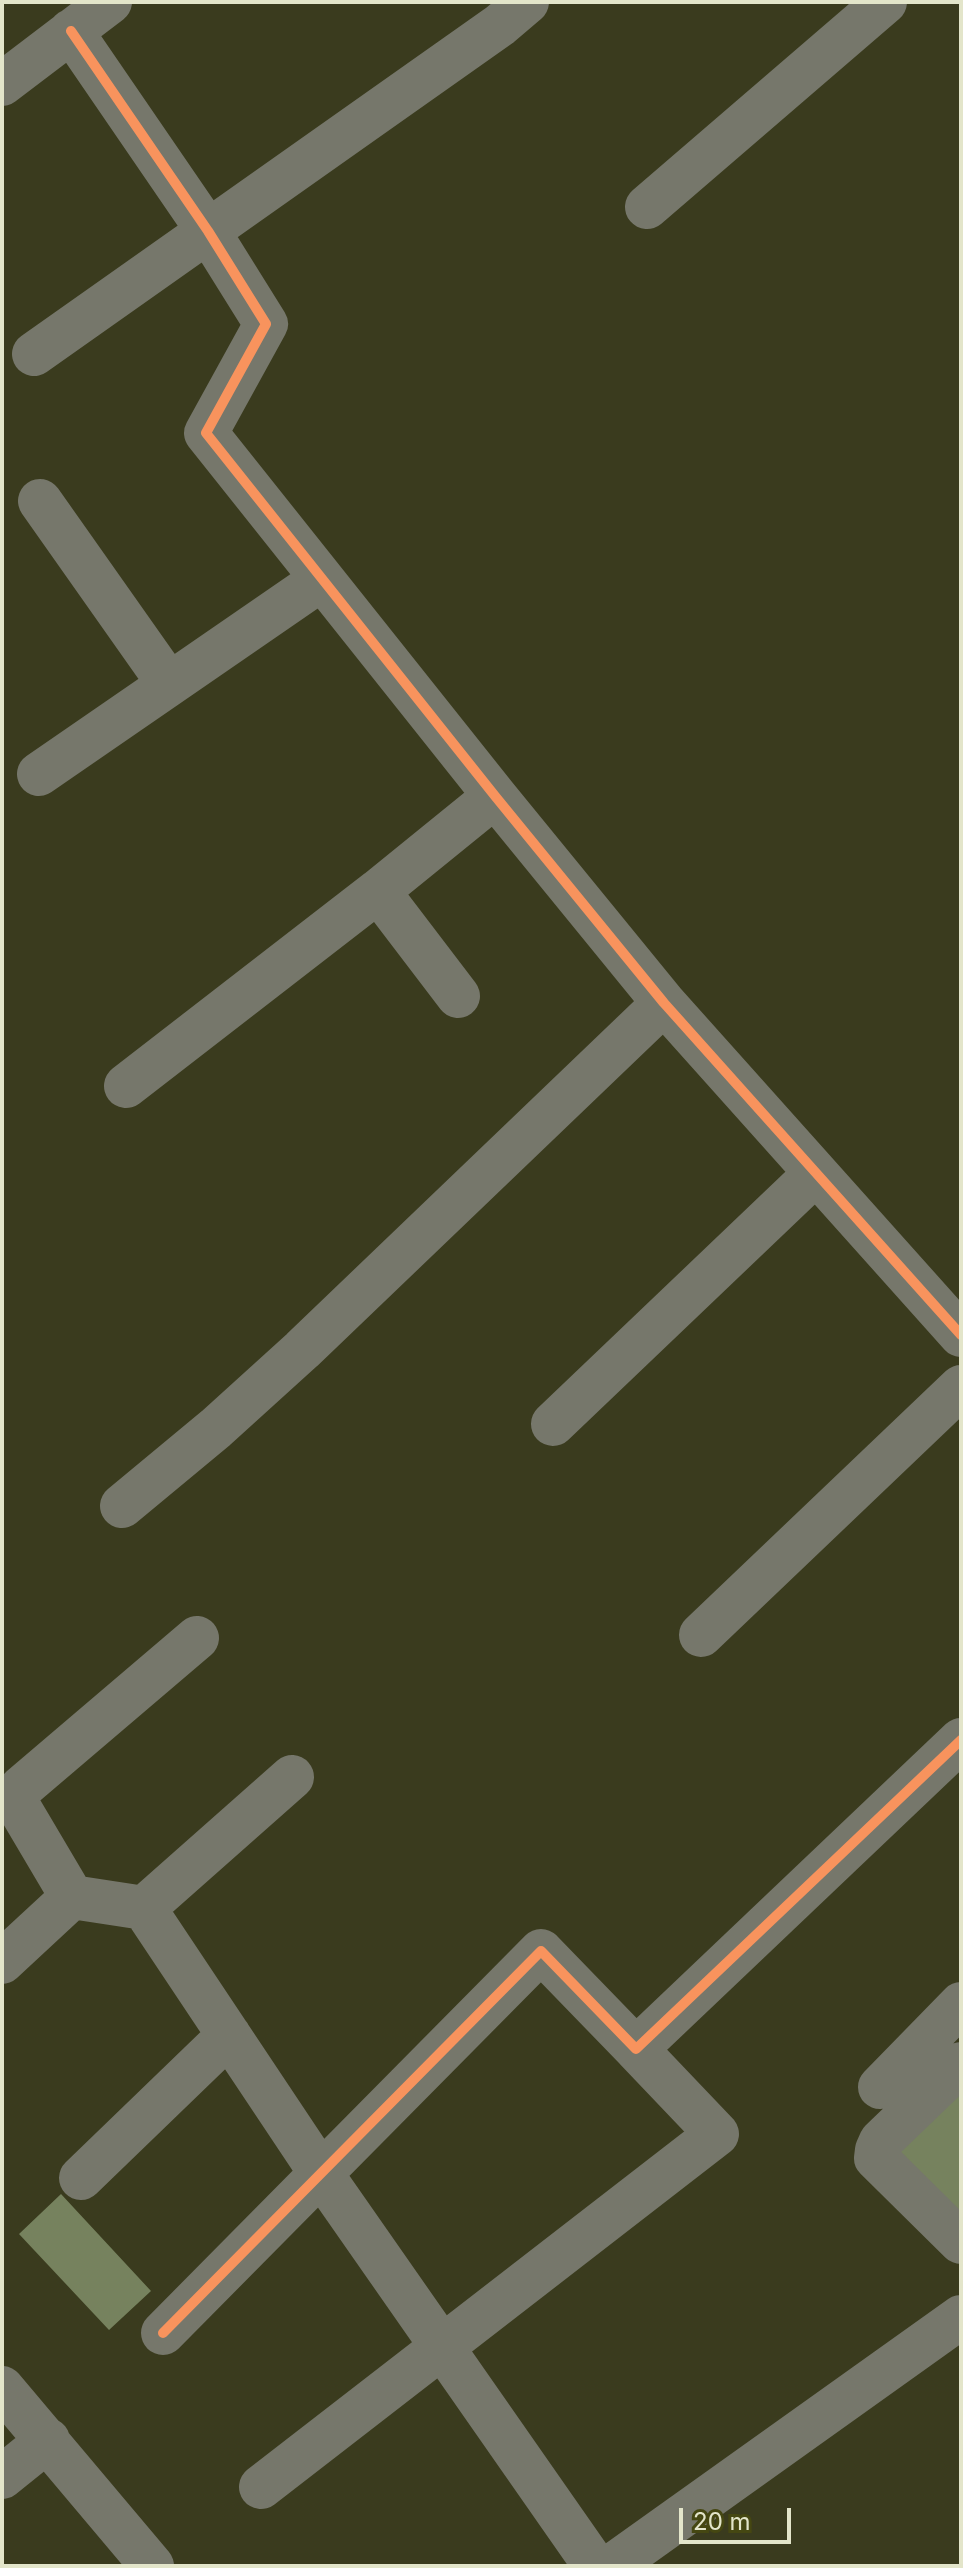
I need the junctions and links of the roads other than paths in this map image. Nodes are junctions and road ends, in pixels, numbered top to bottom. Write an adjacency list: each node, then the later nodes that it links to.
1 (110, 2): 4 (street)
2 (527, 2): 7 (street)
3 (885, 2): 6 (street)
4 (71, 31): 5 (street); 7 (street)
5 (2, 84)
6 (647, 207)
7 (208, 231): 8 (street); 10 (street)
8 (34, 354)
9 (40, 501): 11 (street)
10 (322, 579): 11 (street); 13 (street)
11 (169, 684): 12 (street)
12 (39, 774)
13 (495, 796): 14 (street); 16 (street)
14 (378, 891): 15 (street); 17 (street)
15 (458, 996)
16 (664, 1003): 18 (street); 22 (street)
17 (126, 1086)
18 (816, 1173): 19 (street); 21 (street)
19 (961, 1335)
20 (961, 1387): 23 (street)
21 (553, 1424)
22 (122, 1506)
23 (701, 1635)
24 (197, 1638): 27 (street)
25 (961, 1740): 32 (street)
26 (292, 1777): 28 (street)
27 (72, 1897): 28 (street); 29 (street)
28 (144, 1908): 31 (street)
29 (2, 1962)
30 (961, 2004): 34 (street)
31 (229, 2035): 35 (street); 36 (street)
32 (636, 2049): 35 (street); 40 (street)
33 (961, 2064): 37 (street)
34 (880, 2087)
35 (320, 2172): 39 (street); 40 (street)
36 (81, 2178)
37 (961, 2242)
38 (961, 2317): 47 (street)
39 (163, 2333)
40 (441, 2349): 44 (street); 46 (street)
41 (2, 2388): 42 (street)
42 (48, 2440): 43 (street); 45 (street)
43 (2, 2477)
44 (261, 2487)
45 (152, 2566)
46 (595, 2566)
47 (612, 2566)

